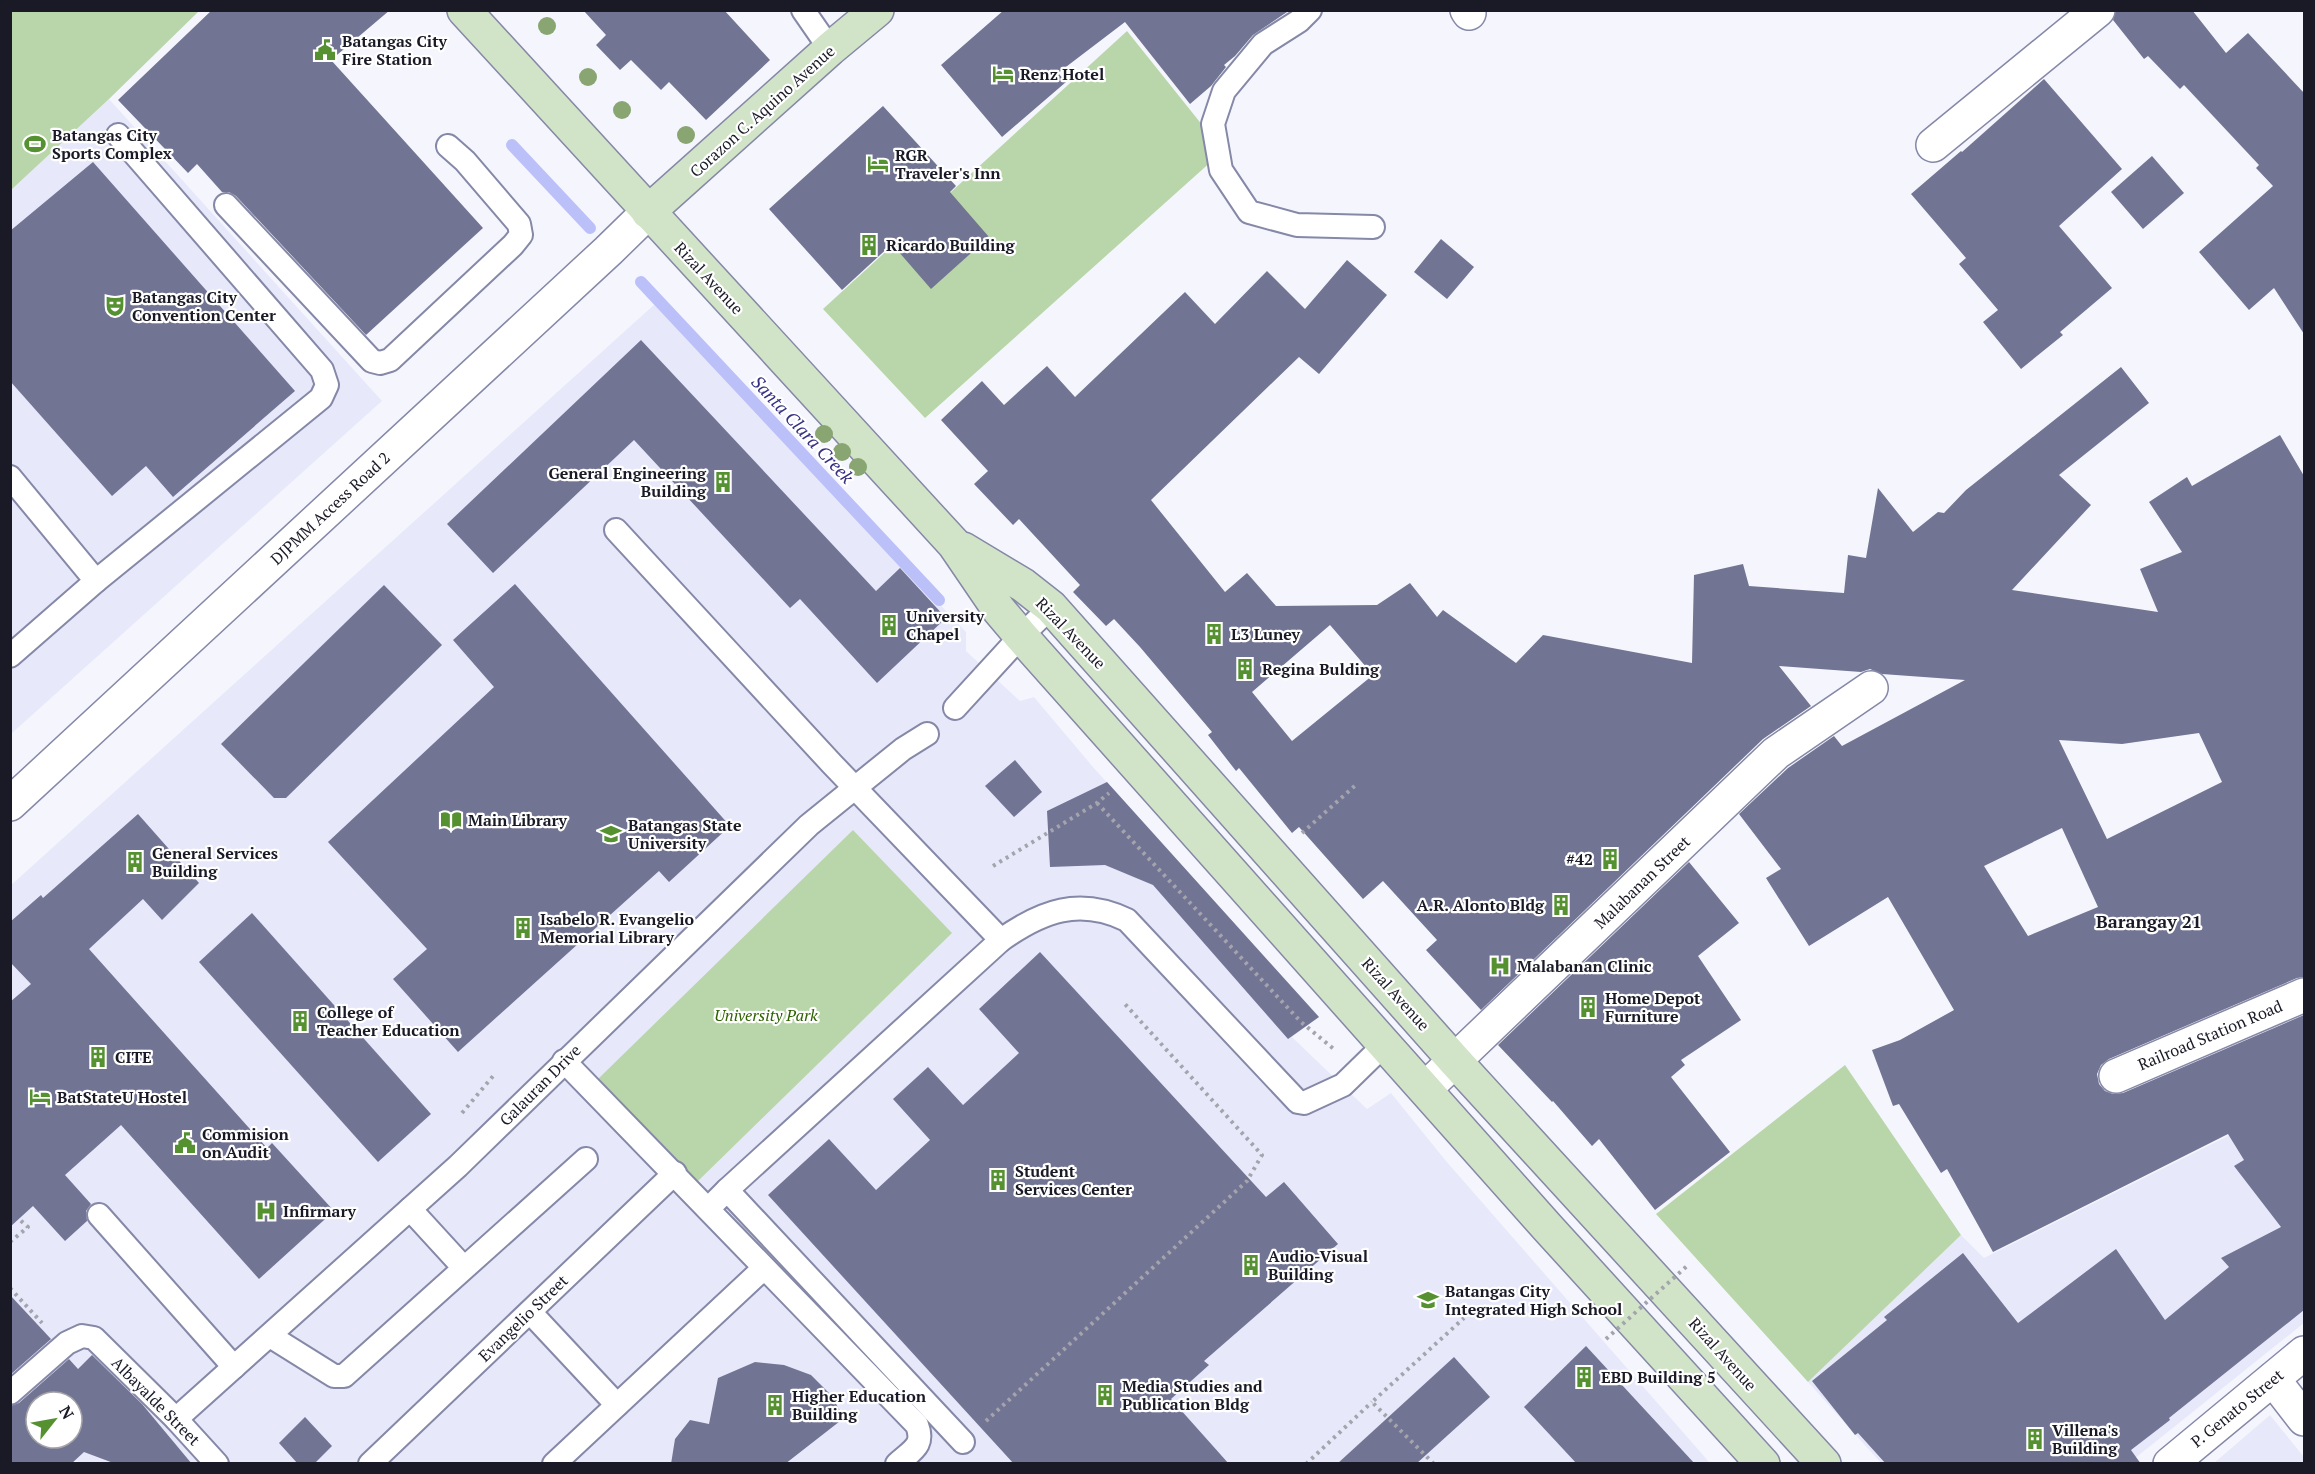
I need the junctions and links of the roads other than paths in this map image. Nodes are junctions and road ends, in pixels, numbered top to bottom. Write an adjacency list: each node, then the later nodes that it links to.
1 (464, 10): 11 (main road, Rizal Avenue)
2 (803, 10): 6 (lane)
3 (877, 10): 6 (main road, Corazon C. Aquino Avenue)
4 (1310, 10): 12 (lane)
5 (2098, 10): 8 (street)
6 (830, 49): 11 (main road, Corazon C. Aquino Avenue)
7 (118, 135): 16 (lane)
8 (1933, 145)
9 (448, 146): 10 (lane)
10 (226, 205)
11 (648, 212): 15 (main road, Rizal Avenue); 24 (street, DJPMM Access Road 2)
12 (1373, 227)
13 (10, 477): 16 (lane)
14 (616, 530): 23 (lane)
15 (954, 544): 17 (main road, Rizal Avenue); 18 (main road, Rizal Avenue)
16 (96, 581): 19 (lane)
17 (1051, 607): 18 (lane); 29 (main road, Rizal Avenue)
18 (1021, 636): 21 (lane); 27 (main road, Rizal Avenue)
19 (10, 656)
20 (1871, 688): 29 (street, Malabanan Street)
21 (955, 708)
22 (927, 734): 23 (lane, Galauran Drive)
23 (856, 787): 25 (lane); 28 (lane, Galauran Drive)
24 (10, 804)
25 (1001, 940): 27 (lane); 34 (lane)
26 (2304, 995): 30 (street, Railroad Station Road)
27 (1384, 1045): 31 (main road, Rizal Avenue)
28 (564, 1060): 33 (lane); 35 (lane, Galauran Drive)
29 (1455, 1061): 31 (street, Malabanan Street); 55 (main road, Rizal Avenue)
30 (2116, 1076)
31 (1425, 1089): 54 (main road, Rizal Avenue)
32 (586, 1159): 38 (lane)
33 (675, 1173): 36 (lane); 40 (lane, Evangelio Street)
34 (727, 1190): 36 (lane); 49 (lane)
35 (410, 1209): 38 (lane); 41 (lane, Galauran Drive)
36 (709, 1209): 39 (lane)
37 (99, 1215): 43 (lane)
38 (464, 1268): 41 (lane)
39 (764, 1268): 46 (lane); 53 (lane)
40 (530, 1312): 46 (lane); 51 (lane, Evangelio Street)
41 (270, 1336): 43 (lane, Galauran Drive)
42 (2304, 1353): 44 (street, P. Genato Street)
43 (234, 1367): 47 (lane, Galauran Drive)
44 (2273, 1379): 48 (street); 56 (street, P. Genato Street)
45 (10, 1393): 47 (lane, Albayalde Street)
46 (617, 1405): 52 (lane)
47 (176, 1419): 50 (lane, Albayalde Street)
48 (2304, 1419)
49 (963, 1442)
50 (217, 1464)
51 (370, 1464)
52 (554, 1464)
53 (897, 1464)
54 (1763, 1464)
55 (1824, 1464)
56 (2170, 1464)

